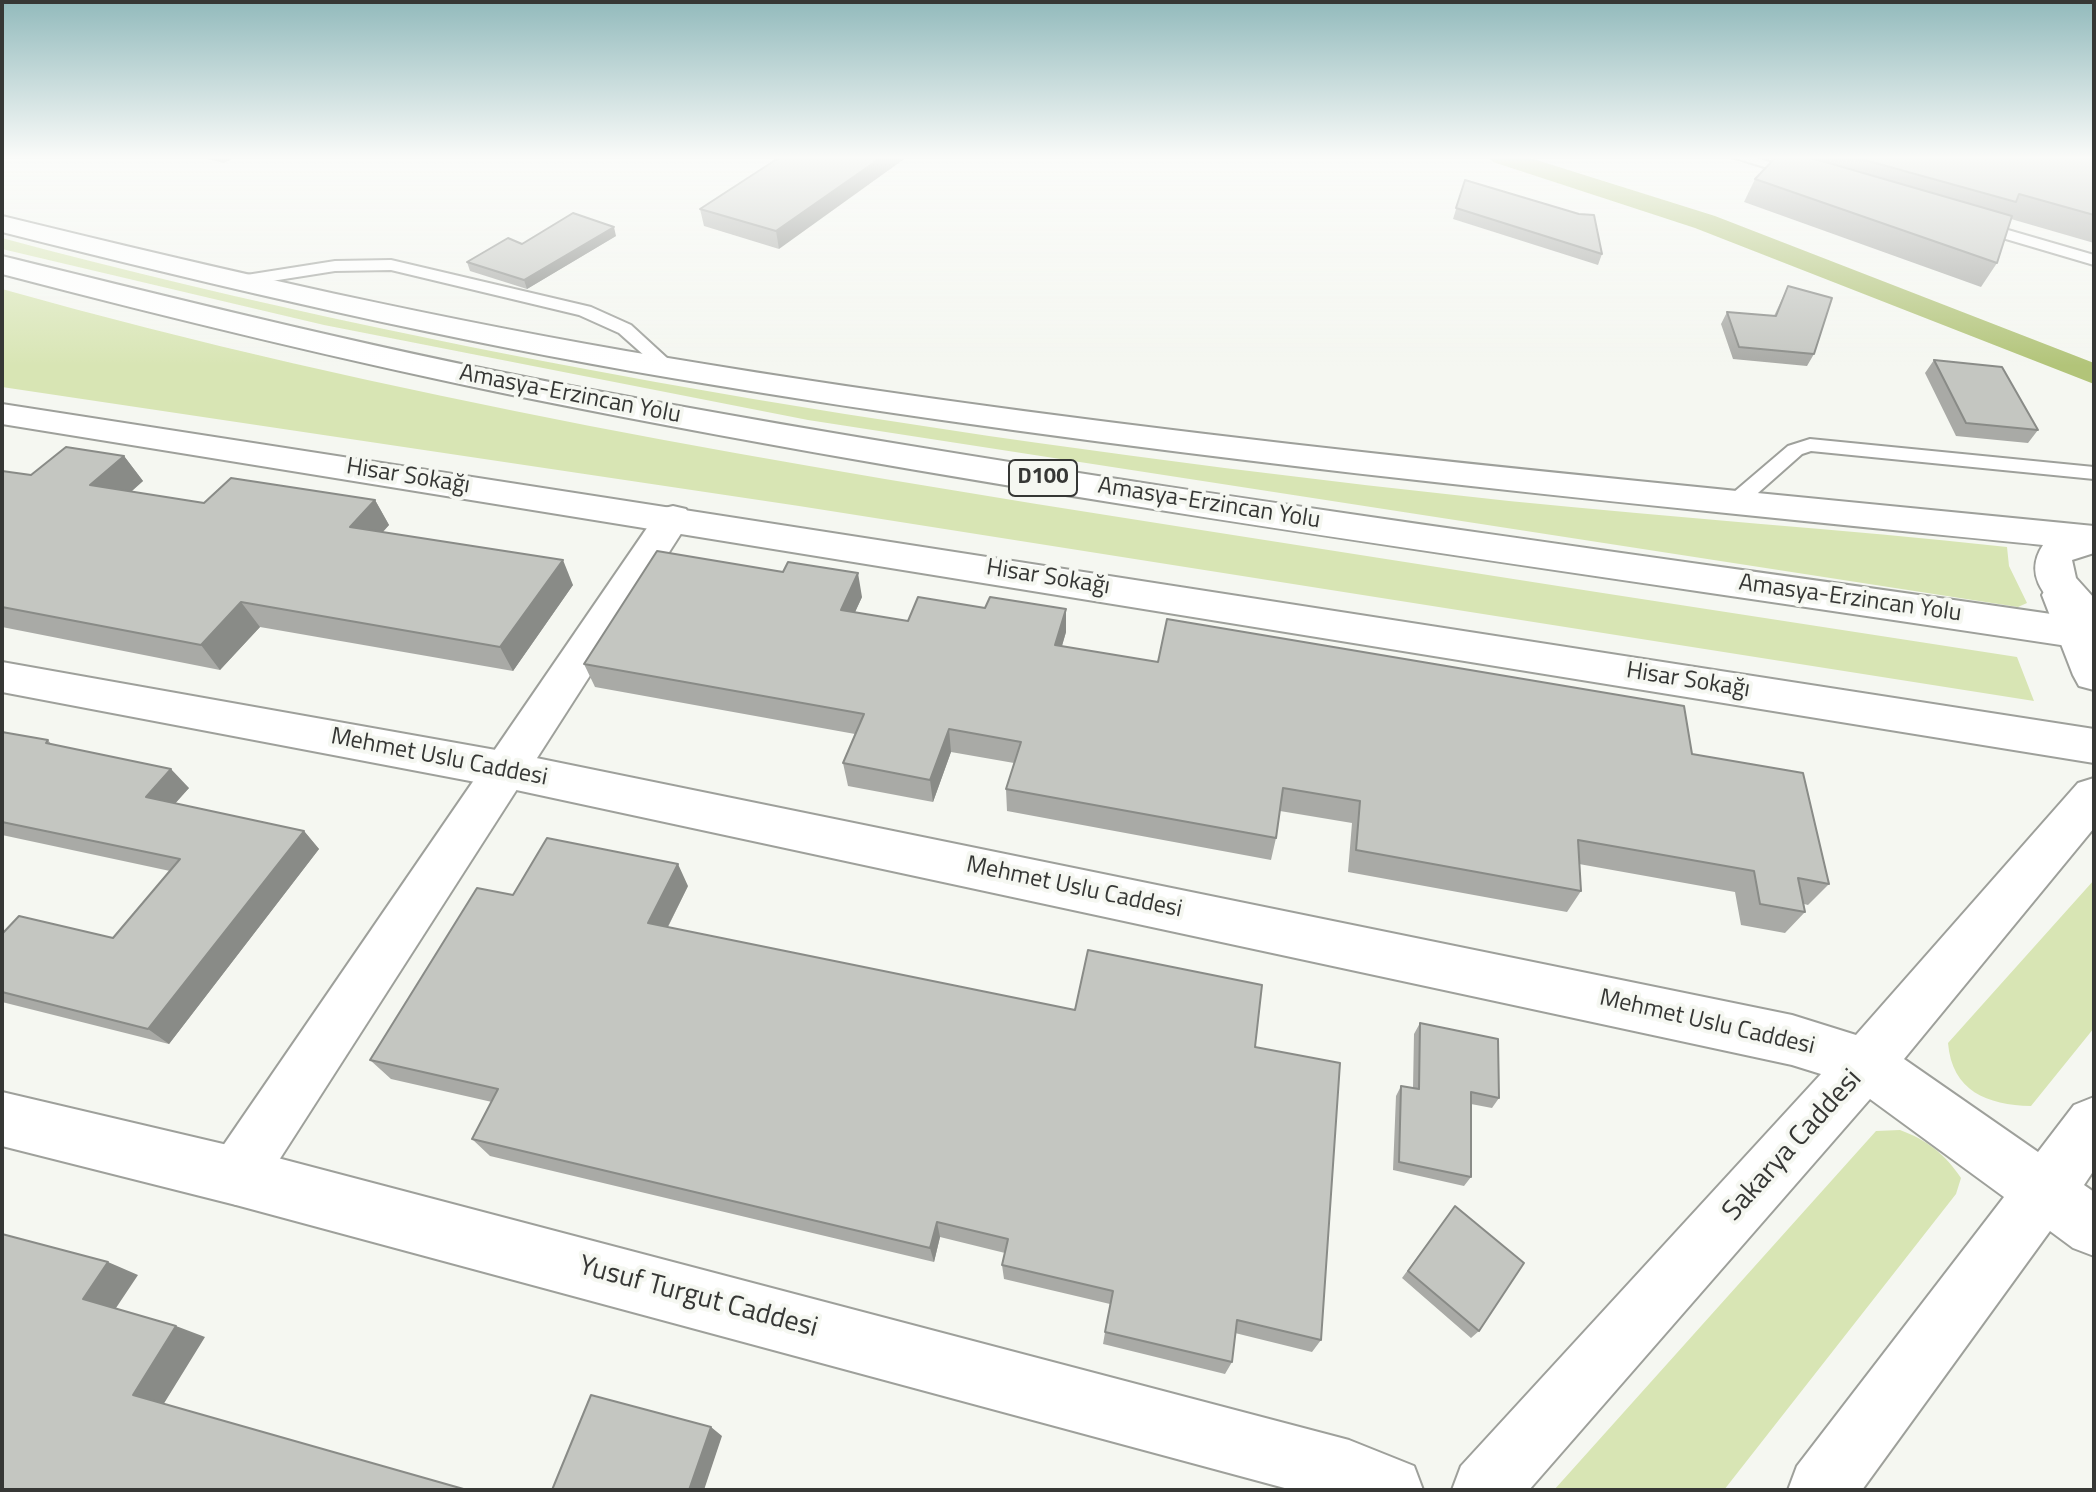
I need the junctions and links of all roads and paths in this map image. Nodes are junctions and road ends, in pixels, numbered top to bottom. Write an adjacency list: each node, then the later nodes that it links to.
1 (13, 227): 5 (main road, Amasya-Erzincan Yolu / D100)
2 (1980, 227): 3 (lane)
3 (2094, 260)
4 (2, 265): 12 (main road, Amasya-Erzincan Yolu / D100)
5 (240, 281): 6 (main road, Amasya-Erzincan Yolu / D100); 6 (lane)
6 (670, 369): 9 (main road, Amasya-Erzincan Yolu / D100)
7 (2, 414): 10 (main road, Hisar Sokağı)
8 (2094, 473): 9 (lane)
9 (1734, 503): 11 (main road, Amasya-Erzincan Yolu / D100)
10 (673, 518): 15 (main road, Hisar Sokağı); 16 (main road)
11 (2094, 539): 12 (main road)
12 (2089, 629): 13 (main road)
13 (2094, 675)
14 (2, 677): 16 (main road, Mehmet Uslu Caddesi)
15 (2094, 746)
16 (507, 770): 18 (main road, Mehmet Uslu Caddesi); 21 (main road)
17 (2094, 796): 18 (main road, Sakarya Caddesi)
18 (1866, 1064): 22 (main road, Mehmet Uslu Caddesi); 25 (main road, Sakarya Caddesi)
19 (2, 1119): 21 (main road, Yusuf Turgut Caddesi)
20 (2094, 1124): 22 (main road)
21 (236, 1176): 24 (main road, Yusuf Turgut Caddesi)
22 (2046, 1189): 23 (main road, Mehmet Uslu Caddesi); 26 (main road)
23 (2094, 1227)
24 (1390, 1490)
25 (1485, 1490)
26 (1821, 1490)

